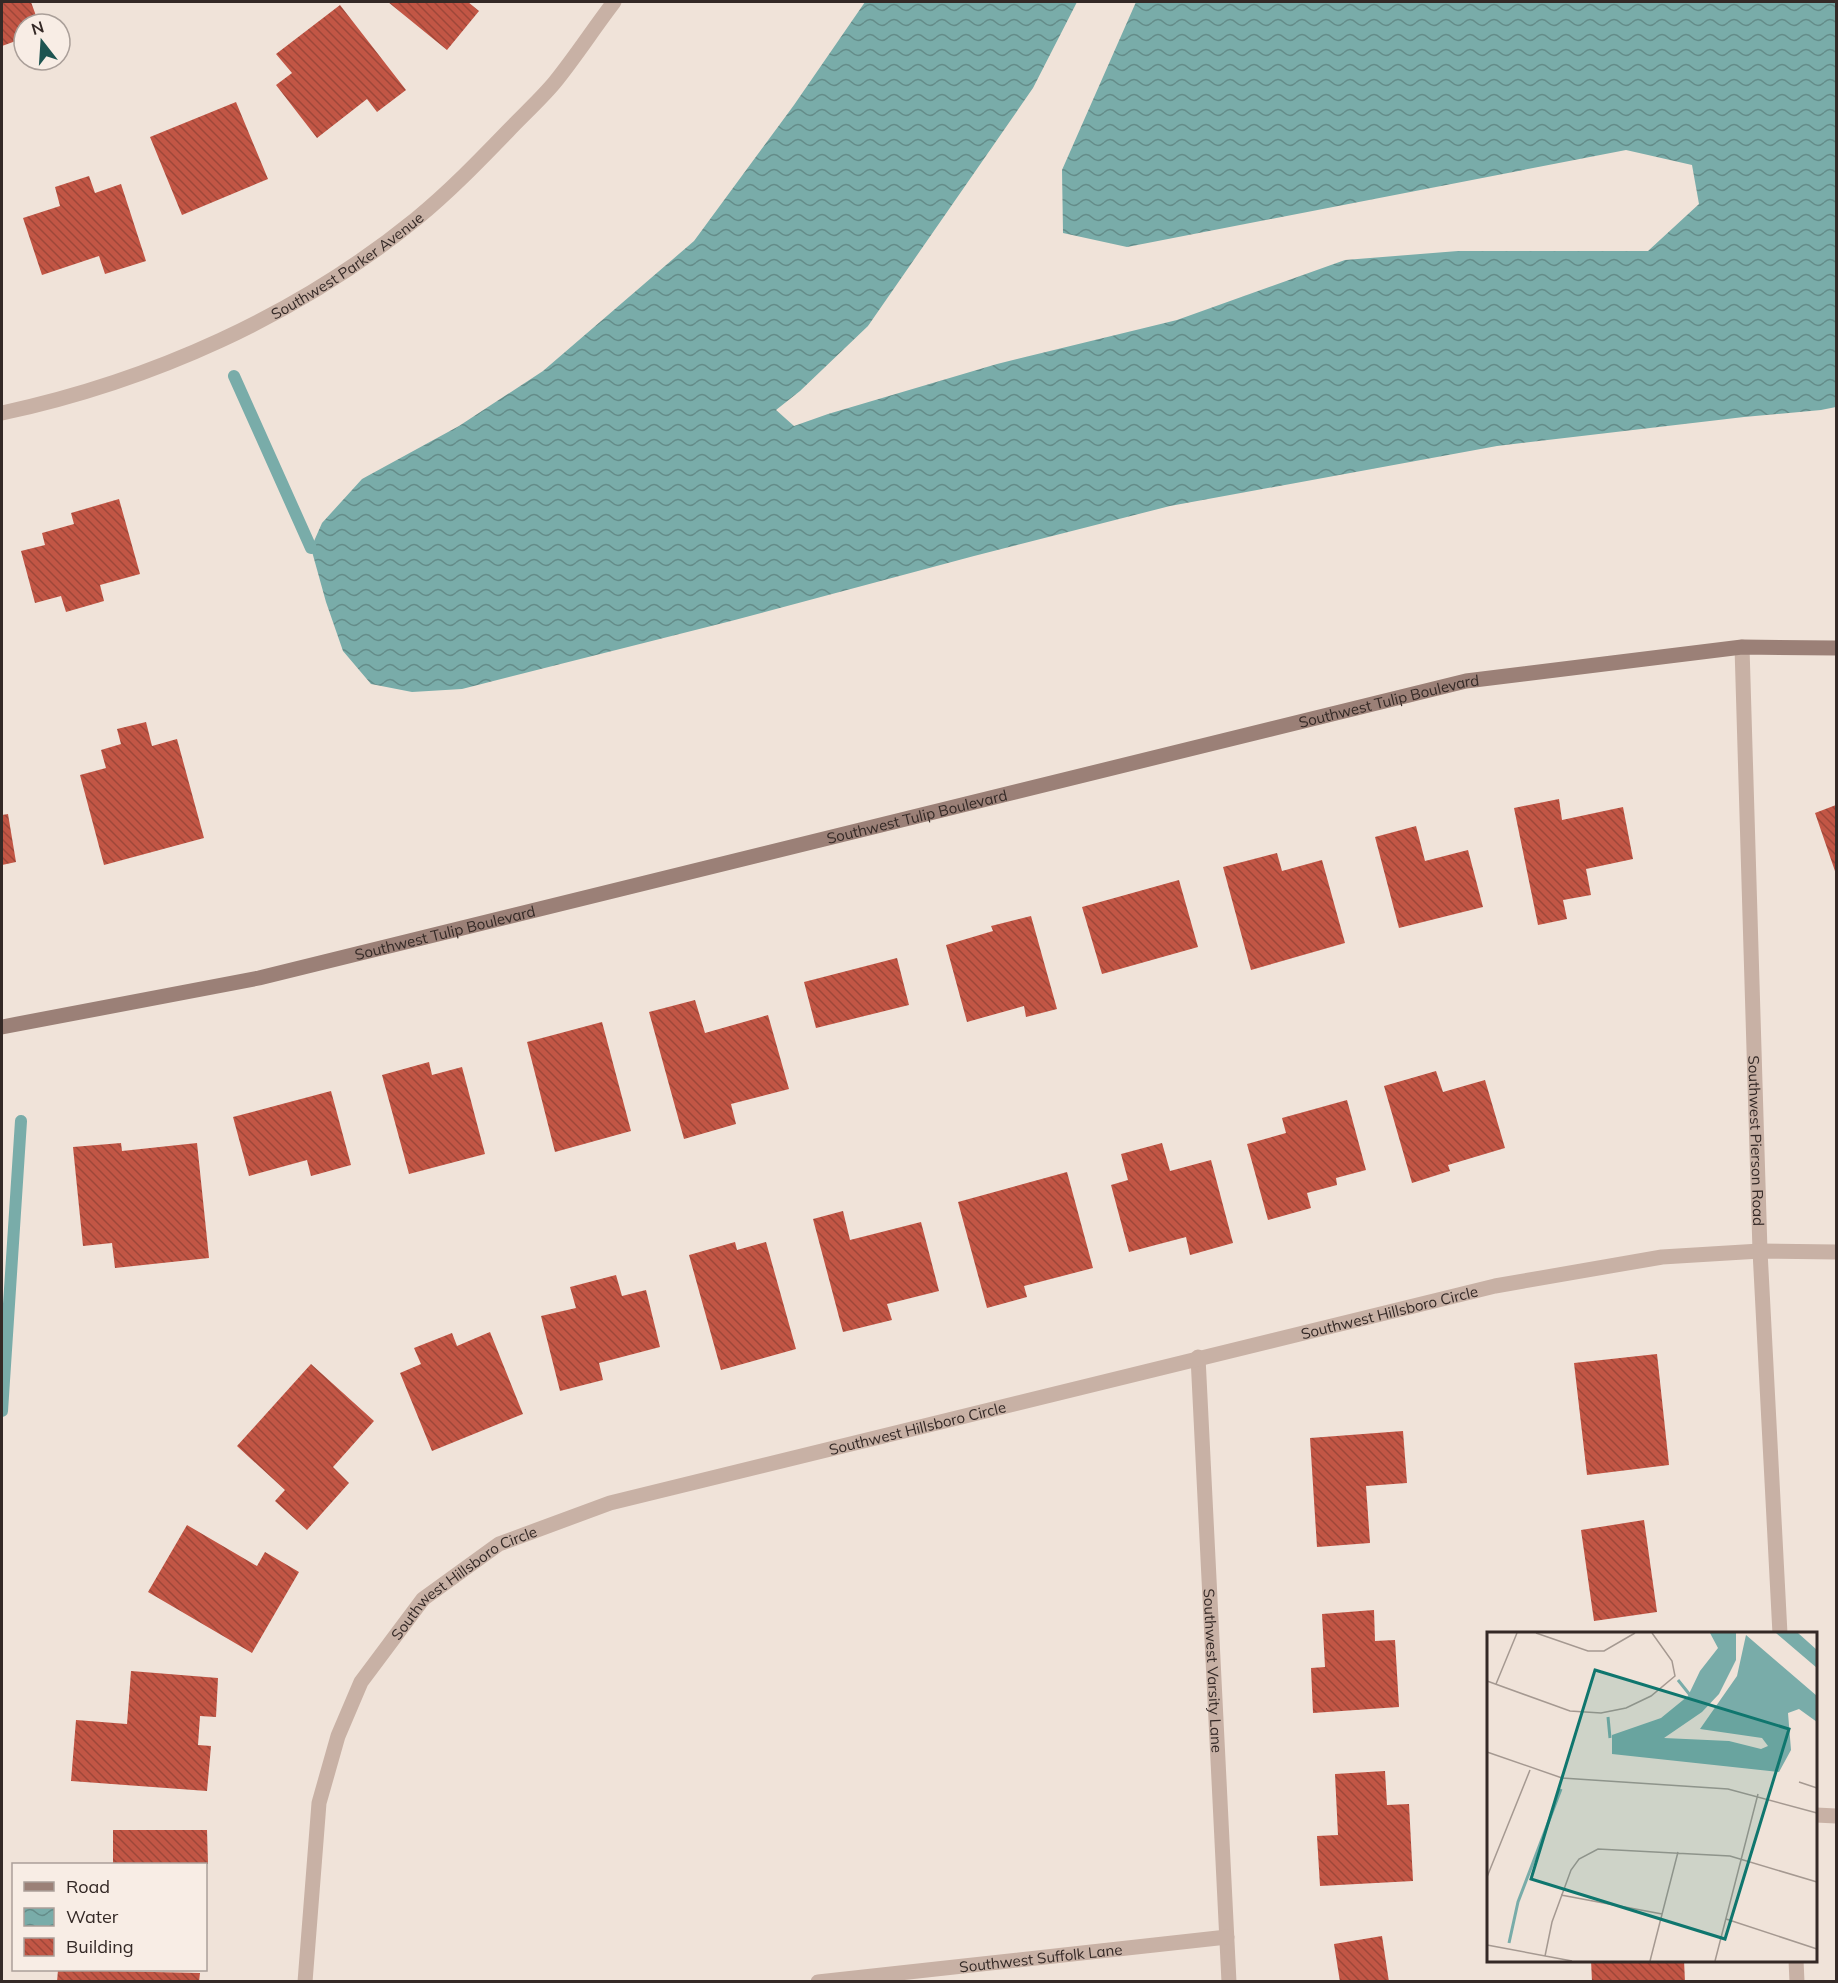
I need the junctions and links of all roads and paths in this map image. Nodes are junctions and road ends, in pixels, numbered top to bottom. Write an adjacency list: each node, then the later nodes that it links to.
1 (614, 2): 2 (street, Southwest Parker Avenue)
2 (2, 413)
3 (1742, 647): 4 (street, Southwest Tulip Boulevard); 5 (street, Southwest Tulip Boulevard); 6 (street, Southwest Pierson Road)
4 (1836, 648)
5 (2, 1027)
6 (1760, 1251): 7 (street, Southwest Hillsboro Circle); 8 (street, Southwest Hillsboro Circle); 9 (street, Southwest Pierson Road)
7 (1836, 1252)
8 (1198, 1357): 12 (street, Southwest Varsity Lane); 14 (street, Southwest Hillsboro Circle)
9 (1780, 1632)
10 (1817, 1815): 11 (street)
11 (1836, 1816)
12 (1227, 1937): 15 (street, Southwest Suffolk Lane); 16 (street, Southwest Varsity Lane)
13 (1796, 1962): 17 (street)
14 (305, 1982)
15 (818, 1982)
16 (1229, 1982)
17 (1797, 1982)

